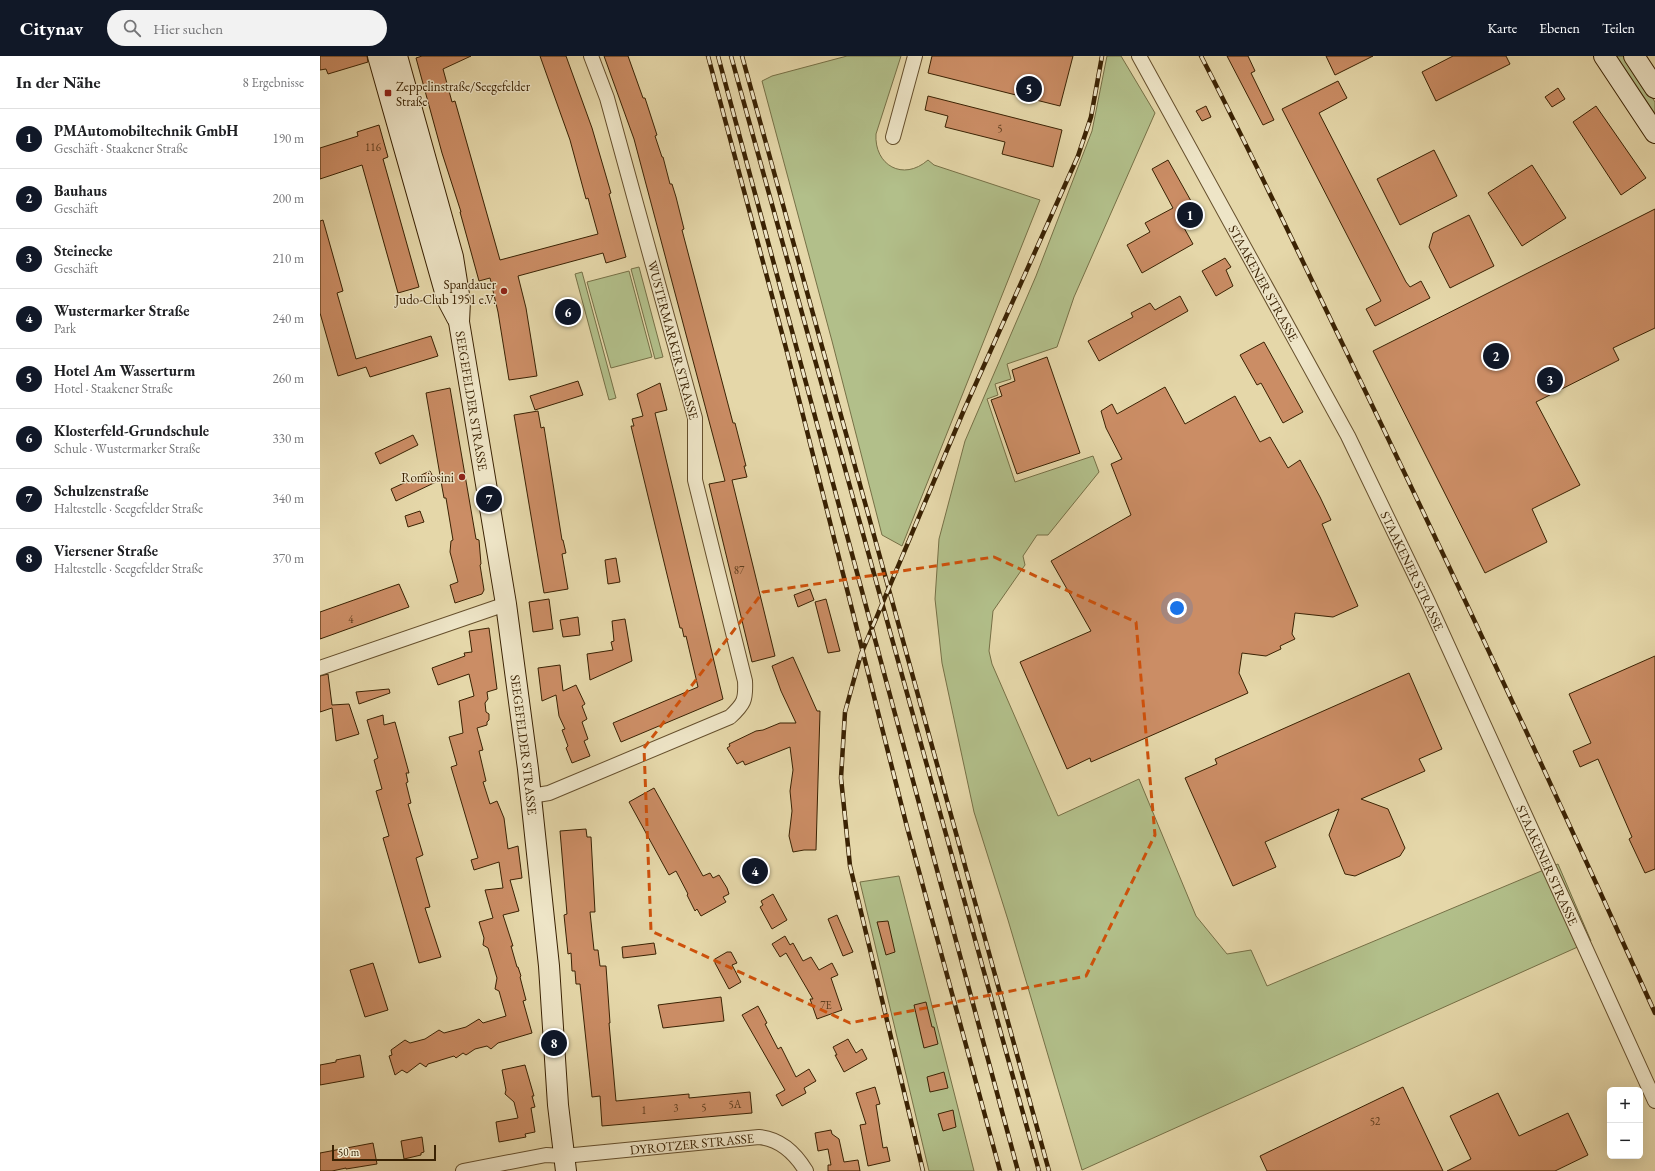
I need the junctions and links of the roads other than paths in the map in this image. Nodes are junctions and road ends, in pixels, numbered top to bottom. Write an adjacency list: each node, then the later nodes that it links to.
1 (378, 56): 11 (street, SEEGEFELDER STRASSE)
2 (397, 56): 11 (street, SEEGEFELDER STRASSE)
3 (591, 56): 14 (street, WUSTERMARKER STRASSE)
4 (915, 56): 10 (street)
5 (1139, 56): 15 (street, STAAKENER STRASSE)
6 (1604, 56): 9 (street)
7 (1634, 56): 8 (street)
8 (1655, 88)
9 (1655, 133)
10 (893, 137)
11 (459, 322): 12 (street, SEEGEFELDER STRASSE)
12 (506, 604): 13 (street); 14 (street, SEEGEFELDER STRASSE)
13 (320, 668)
14 (531, 796): 16 (street, SEEGEFELDER STRASSE)
15 (1655, 1101)
16 (565, 1164): 17 (street, DYROTZER STRASSE); 18 (street, DYROTZER STRASSE)
17 (463, 1171)
18 (806, 1171)

